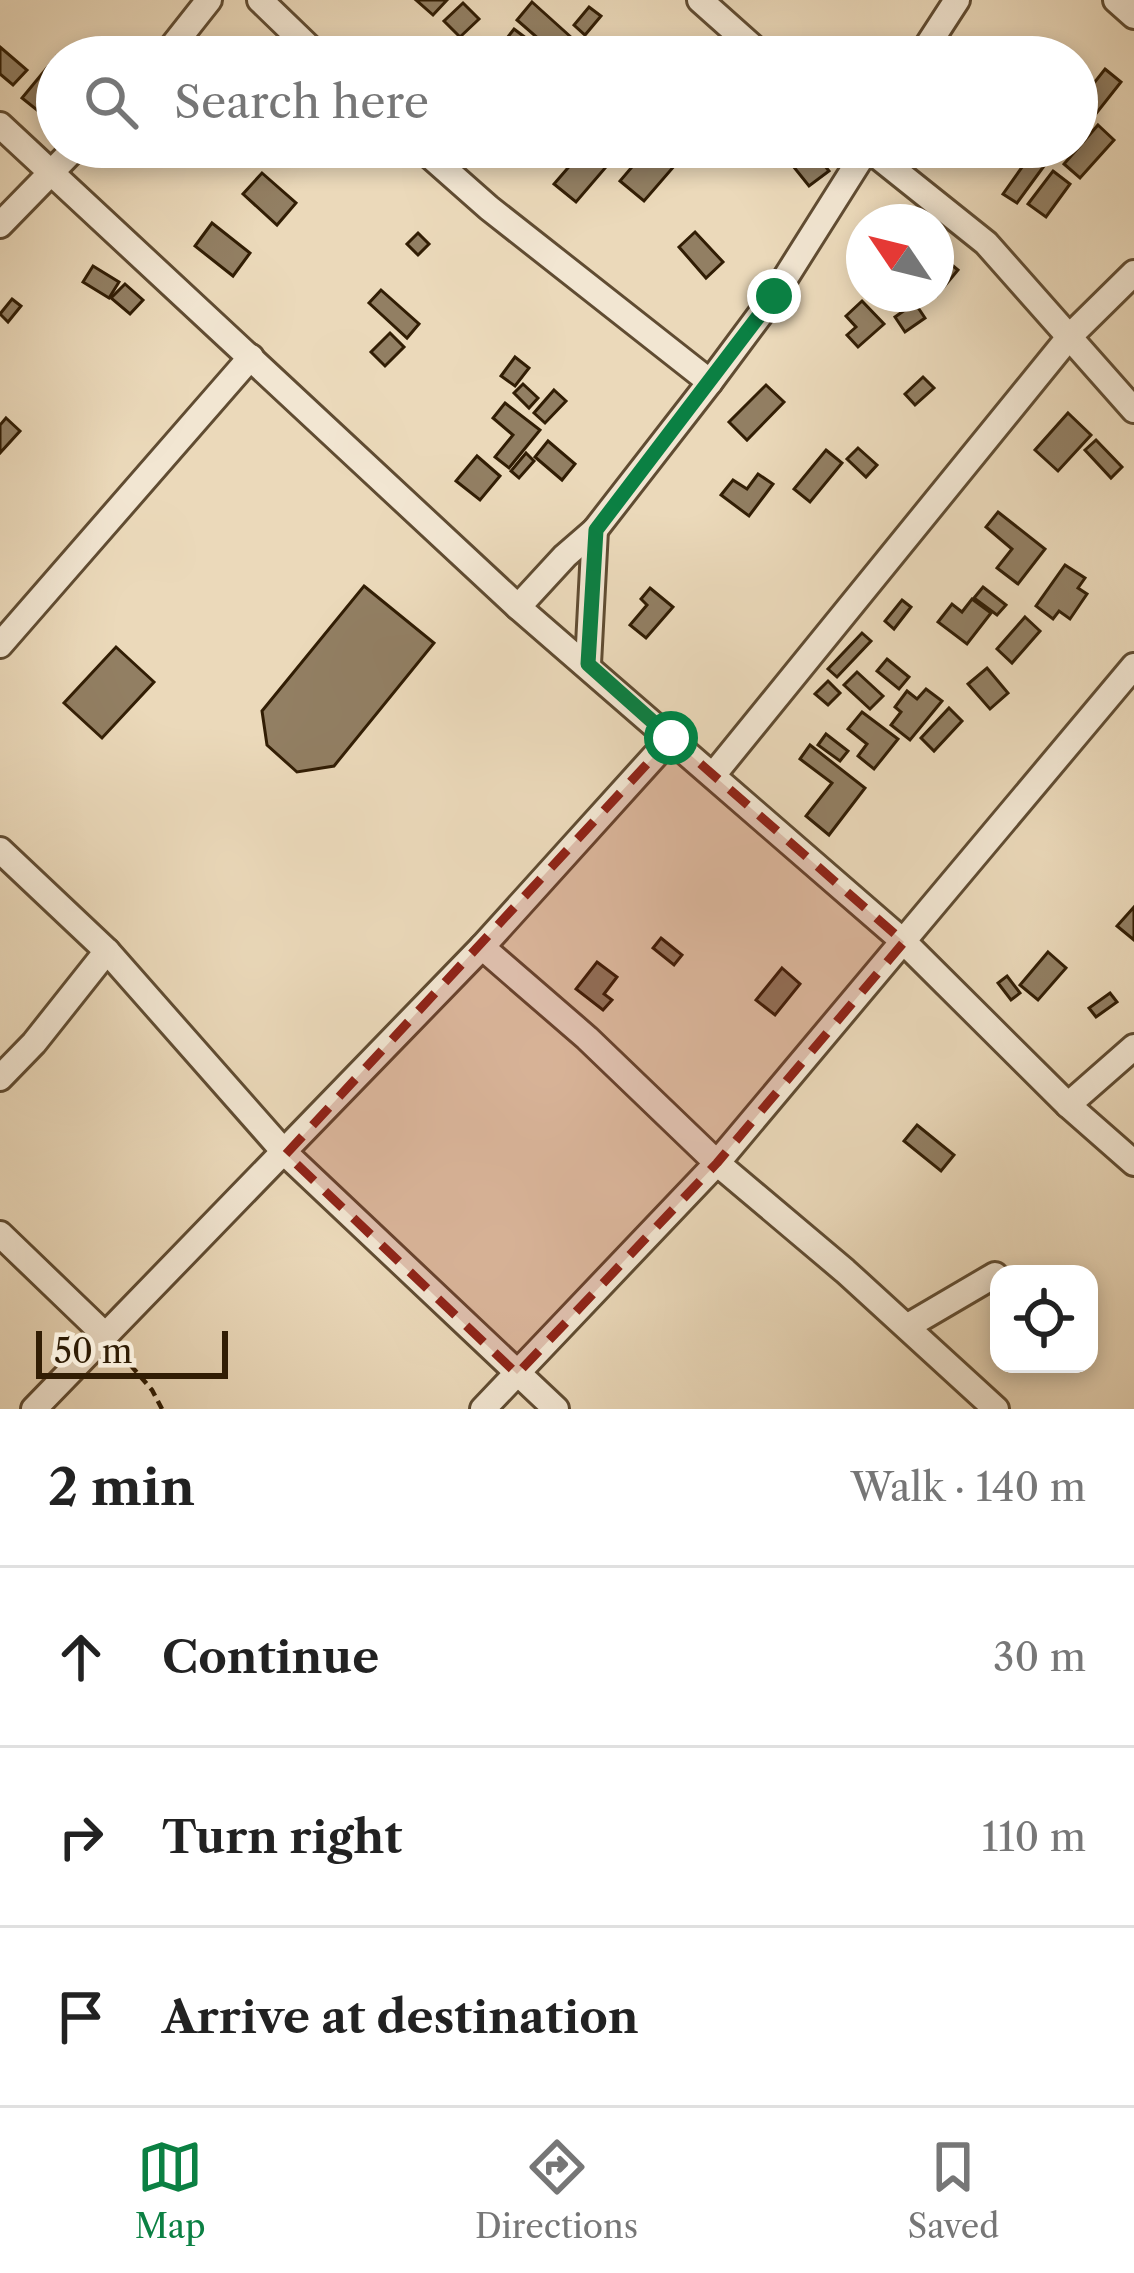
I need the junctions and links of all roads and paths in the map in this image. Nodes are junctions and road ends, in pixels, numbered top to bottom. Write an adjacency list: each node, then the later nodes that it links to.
1 (209, 0): 7 (street)
2 (260, 0): 8 (street)
3 (700, 0): 9 (street)
4 (957, 0): 10 (street)
5 (1116, 0): 6 (street)
6 (1134, 16)
7 (181, 36)
8 (297, 36)
9 (740, 36)
10 (934, 36)
11 (0, 124): 12 (street)
12 (36, 157)
13 (49, 168): 18 (street)
14 (55, 168): 18 (street)
15 (444, 168): 23 (street)
16 (854, 168): 23 (street)
17 (894, 168): 21 (street)
18 (52, 171): 19 (street); 22 (street)
19 (0, 225)
20 (1134, 273): 21 (street)
21 (1070, 336): 24 (street); 31 (street)
22 (251, 357): 26 (street); 27 (street)
23 (710, 382): 25 (street)
24 (1134, 410)
25 (596, 530): 26 (street); 28 (street)
26 (518, 607): 28 (street)
27 (0, 645)
28 (588, 664): 30 (street)
29 (1134, 666): 33 (street)
30 (671, 738): 31 (street); 34 (street)
31 (714, 774): 33 (street)
32 (0, 850): 35 (street)
33 (904, 942): 38 (street); 40 (street)
34 (482, 947): 39 (street); 40 (street)
35 (107, 951): 37 (street); 39 (street)
36 (1134, 1047): 38 (street)
37 (0, 1078)
38 (1068, 1105): 41 (street)
39 (286, 1154): 45 (street); 46 (street)
40 (717, 1163): 44 (street); 46 (street)
41 (1134, 1163)
42 (0, 1234): 45 (street)
43 (990, 1278): 44 (street)
44 (908, 1326): 51 (street)
45 (106, 1336): 47 (street); 48 (path)
46 (517, 1374): 49 (street); 50 (street)
47 (34, 1409)
48 (162, 1409)
49 (483, 1409)
50 (556, 1409)
51 (996, 1409)

